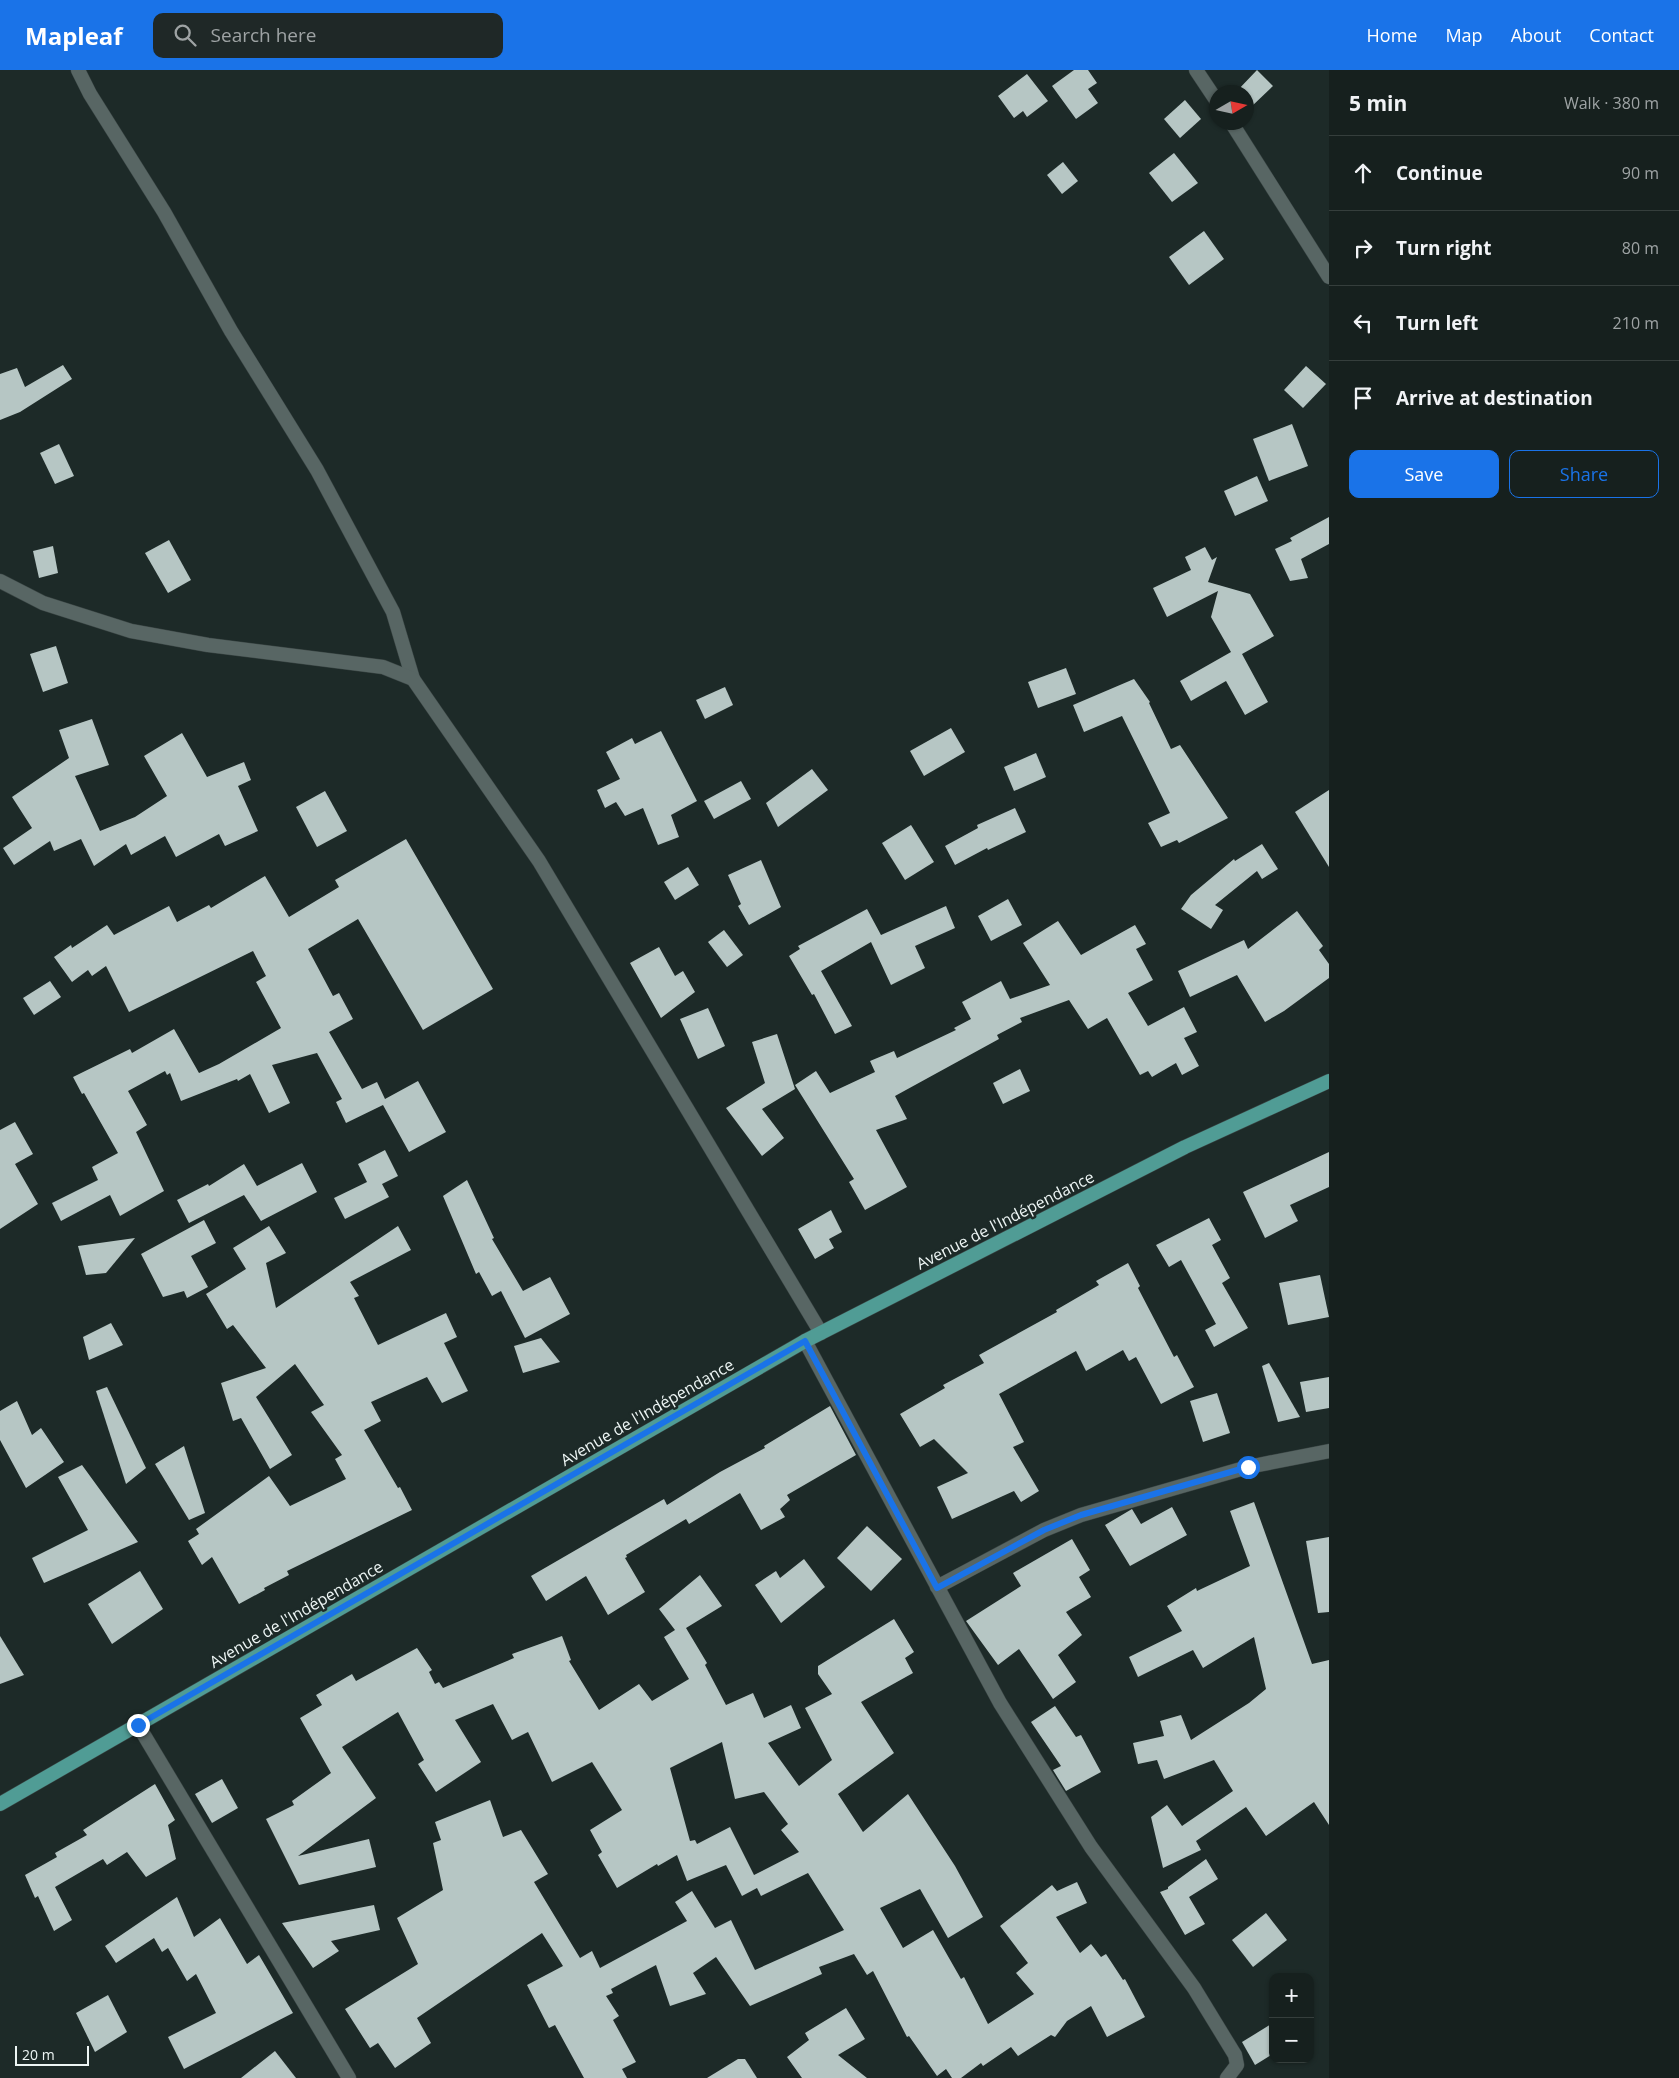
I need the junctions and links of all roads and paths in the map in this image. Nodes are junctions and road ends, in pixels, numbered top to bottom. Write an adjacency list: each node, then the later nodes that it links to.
1 (78, 70): 7 (street)
2 (1196, 70): 3 (street)
3 (1209, 90)
4 (1236, 130): 5 (street)
5 (1329, 278)
6 (0, 581): 7 (street)
7 (413, 679): 9 (street)
8 (1329, 1081): 9 (main road, Avenue de l'Indépendance)
9 (821, 1333): 10 (main road, Avenue de l'Indépendance)
10 (805, 1341): 12 (street); 13 (main road, Avenue de l'Indépendance)
11 (1329, 1451): 12 (street)
12 (937, 1588): 16 (street)
13 (138, 1725): 14 (main road, Avenue de l'Indépendance); 15 (street)
14 (0, 1804)
15 (349, 2078)
16 (1227, 2078)

